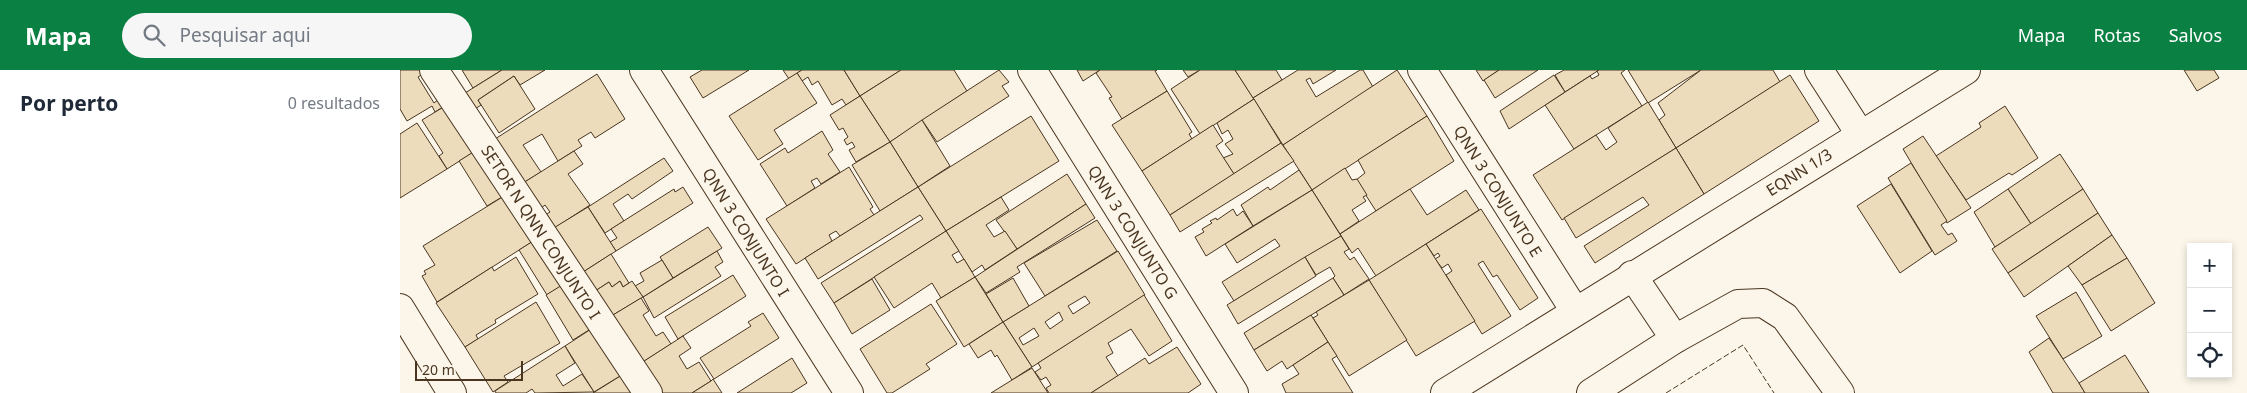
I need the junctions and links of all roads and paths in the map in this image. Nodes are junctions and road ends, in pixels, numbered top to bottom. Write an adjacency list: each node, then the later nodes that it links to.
1 (434, 70): 13 (street, SETOR N QNN CONJUNTO I)
2 (644, 70): 14 (street, QNN 3 CONJUNTO I)
3 (1032, 70): 15 (street, QNN 3 CONJUNTO G)
4 (1422, 70): 10 (street, QNN 3 CONJUNTO E)
5 (1819, 70): 7 (street)
6 (1966, 70): 7 (street, EQNN 1/3)
7 (1860, 134): 8 (street, EQNN 1/3)
8 (1632, 275): 10 (street, EQNN 1/3); 11 (street)
9 (400, 308): 12 (street)
10 (1574, 311): 16 (street, EQNN 1/3)
11 (1675, 339): 17 (street); 18 (street)
12 (452, 393)
13 (648, 393)
14 (849, 393)
15 (1234, 393)
16 (1444, 393)
17 (1591, 393)
18 (1840, 393)

